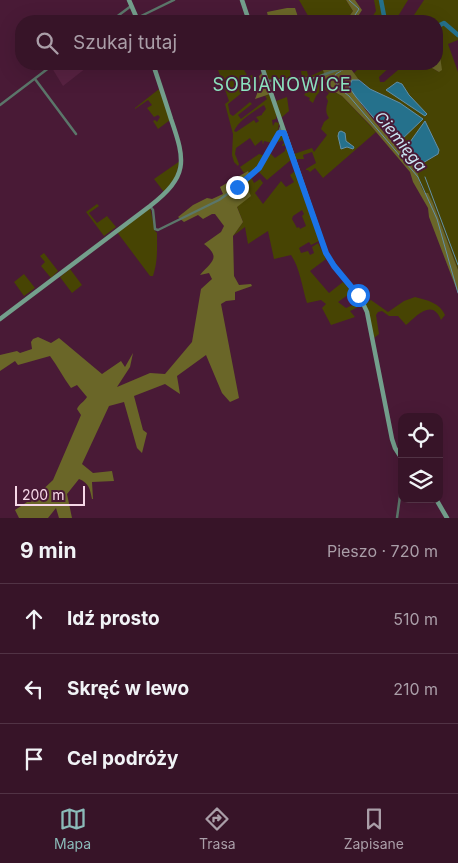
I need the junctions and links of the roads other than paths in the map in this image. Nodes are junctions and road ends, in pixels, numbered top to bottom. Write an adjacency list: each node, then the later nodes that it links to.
1 (129, 0): 4 (street)
2 (174, 0): 7 (street)
3 (242, 0): 8 (street)
4 (132, 6): 5 (street); 6 (street)
5 (119, 15)
6 (135, 15)
7 (146, 15)
8 (247, 15)
9 (46, 70): 13 (street)
10 (155, 70): 18 (street)
11 (264, 70): 14 (street)
12 (336, 70): 14 (street)
13 (35, 79): 15 (street); 17 (street)
14 (267, 81): 16 (street)
15 (0, 106)
16 (282, 133): 18 (street); 20 (street)
17 (76, 134)
18 (150, 206): 19 (street)
19 (0, 319)
20 (401, 458)
21 (399, 503): 23 (street)
22 (438, 503): 24 (street)
23 (397, 518)
24 (446, 518)

